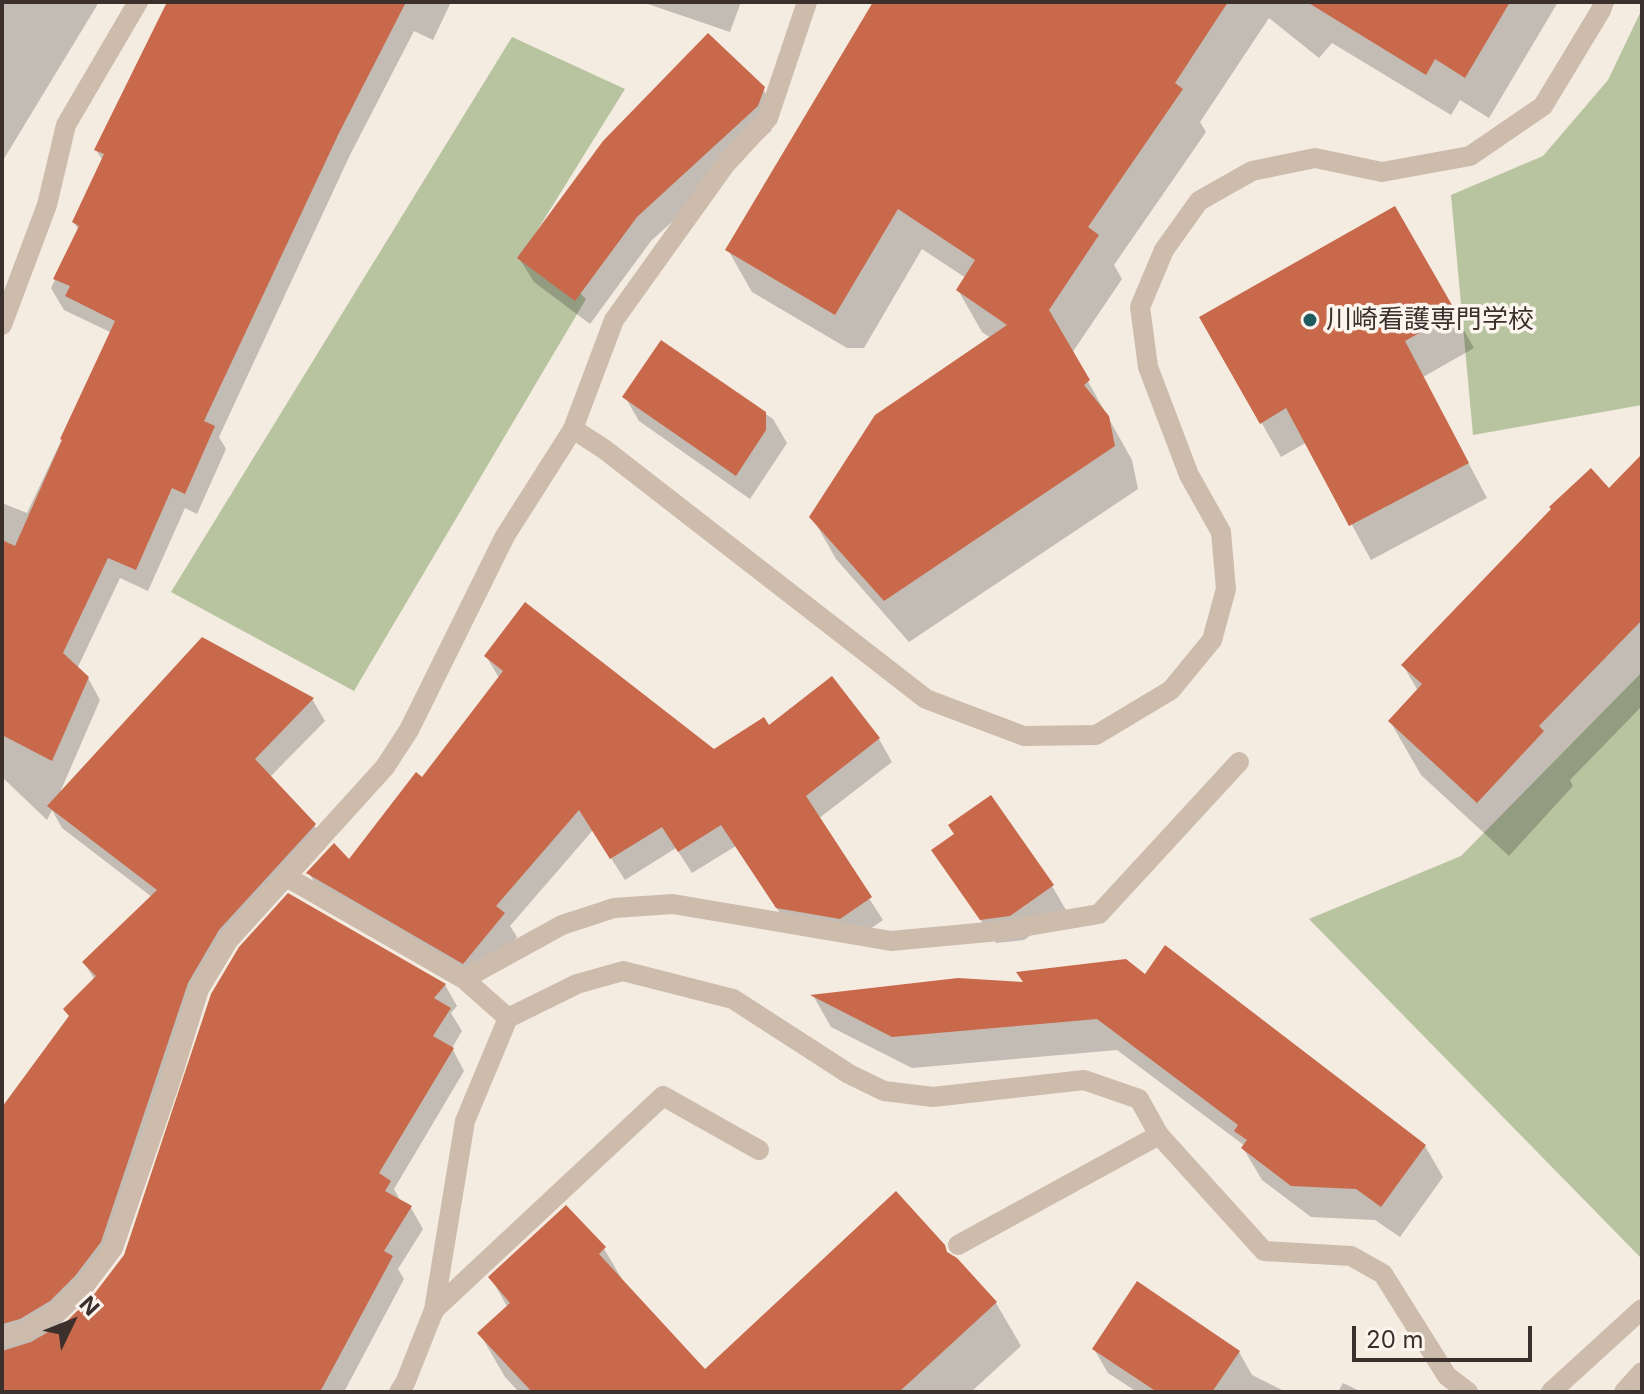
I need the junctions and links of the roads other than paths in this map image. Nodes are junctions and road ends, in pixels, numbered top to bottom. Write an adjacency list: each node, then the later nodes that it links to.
1 (138, 2): 4 (street)
2 (807, 2): 5 (street)
3 (1604, 2): 5 (street)
4 (2, 325)
5 (573, 429): 7 (street)
6 (1239, 762): 8 (street)
7 (285, 876): 8 (street); 15 (street)
8 (464, 979): 9 (street)
9 (508, 1018): 10 (street); 14 (street)
10 (1159, 1135): 12 (street); 18 (street)
11 (759, 1150): 14 (street)
12 (958, 1245)
13 (1642, 1309): 19 (street)
14 (434, 1310): 17 (street)
15 (2, 1338)
16 (1642, 1372): 20 (street)
17 (399, 1392)
18 (1468, 1392)
19 (1551, 1392)
20 (1624, 1392)

